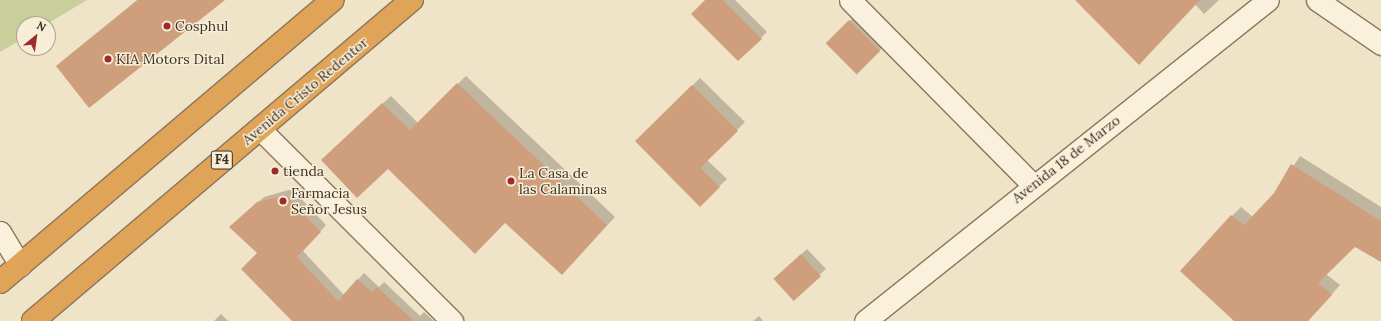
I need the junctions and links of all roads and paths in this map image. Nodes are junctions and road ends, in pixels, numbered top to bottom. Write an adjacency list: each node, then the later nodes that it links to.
1 (332, 0): 10 (highway)
2 (412, 0): 7 (highway, Avenida Cristo Redentor / F4)
3 (850, 0): 8 (street)
4 (1268, 0): 8 (street, Avenida 18 de Marzo)
5 (1317, 0): 6 (street)
6 (1381, 44)
7 (260, 129): 12 (highway, Avenida Cristo Redentor / F4); 13 (street)
8 (1033, 185): 14 (street, Avenida 18 de Marzo)
9 (0, 232): 10 (street)
10 (20, 265): 11 (highway)
11 (0, 282)
12 (33, 321)
13 (452, 321)
14 (866, 321)

